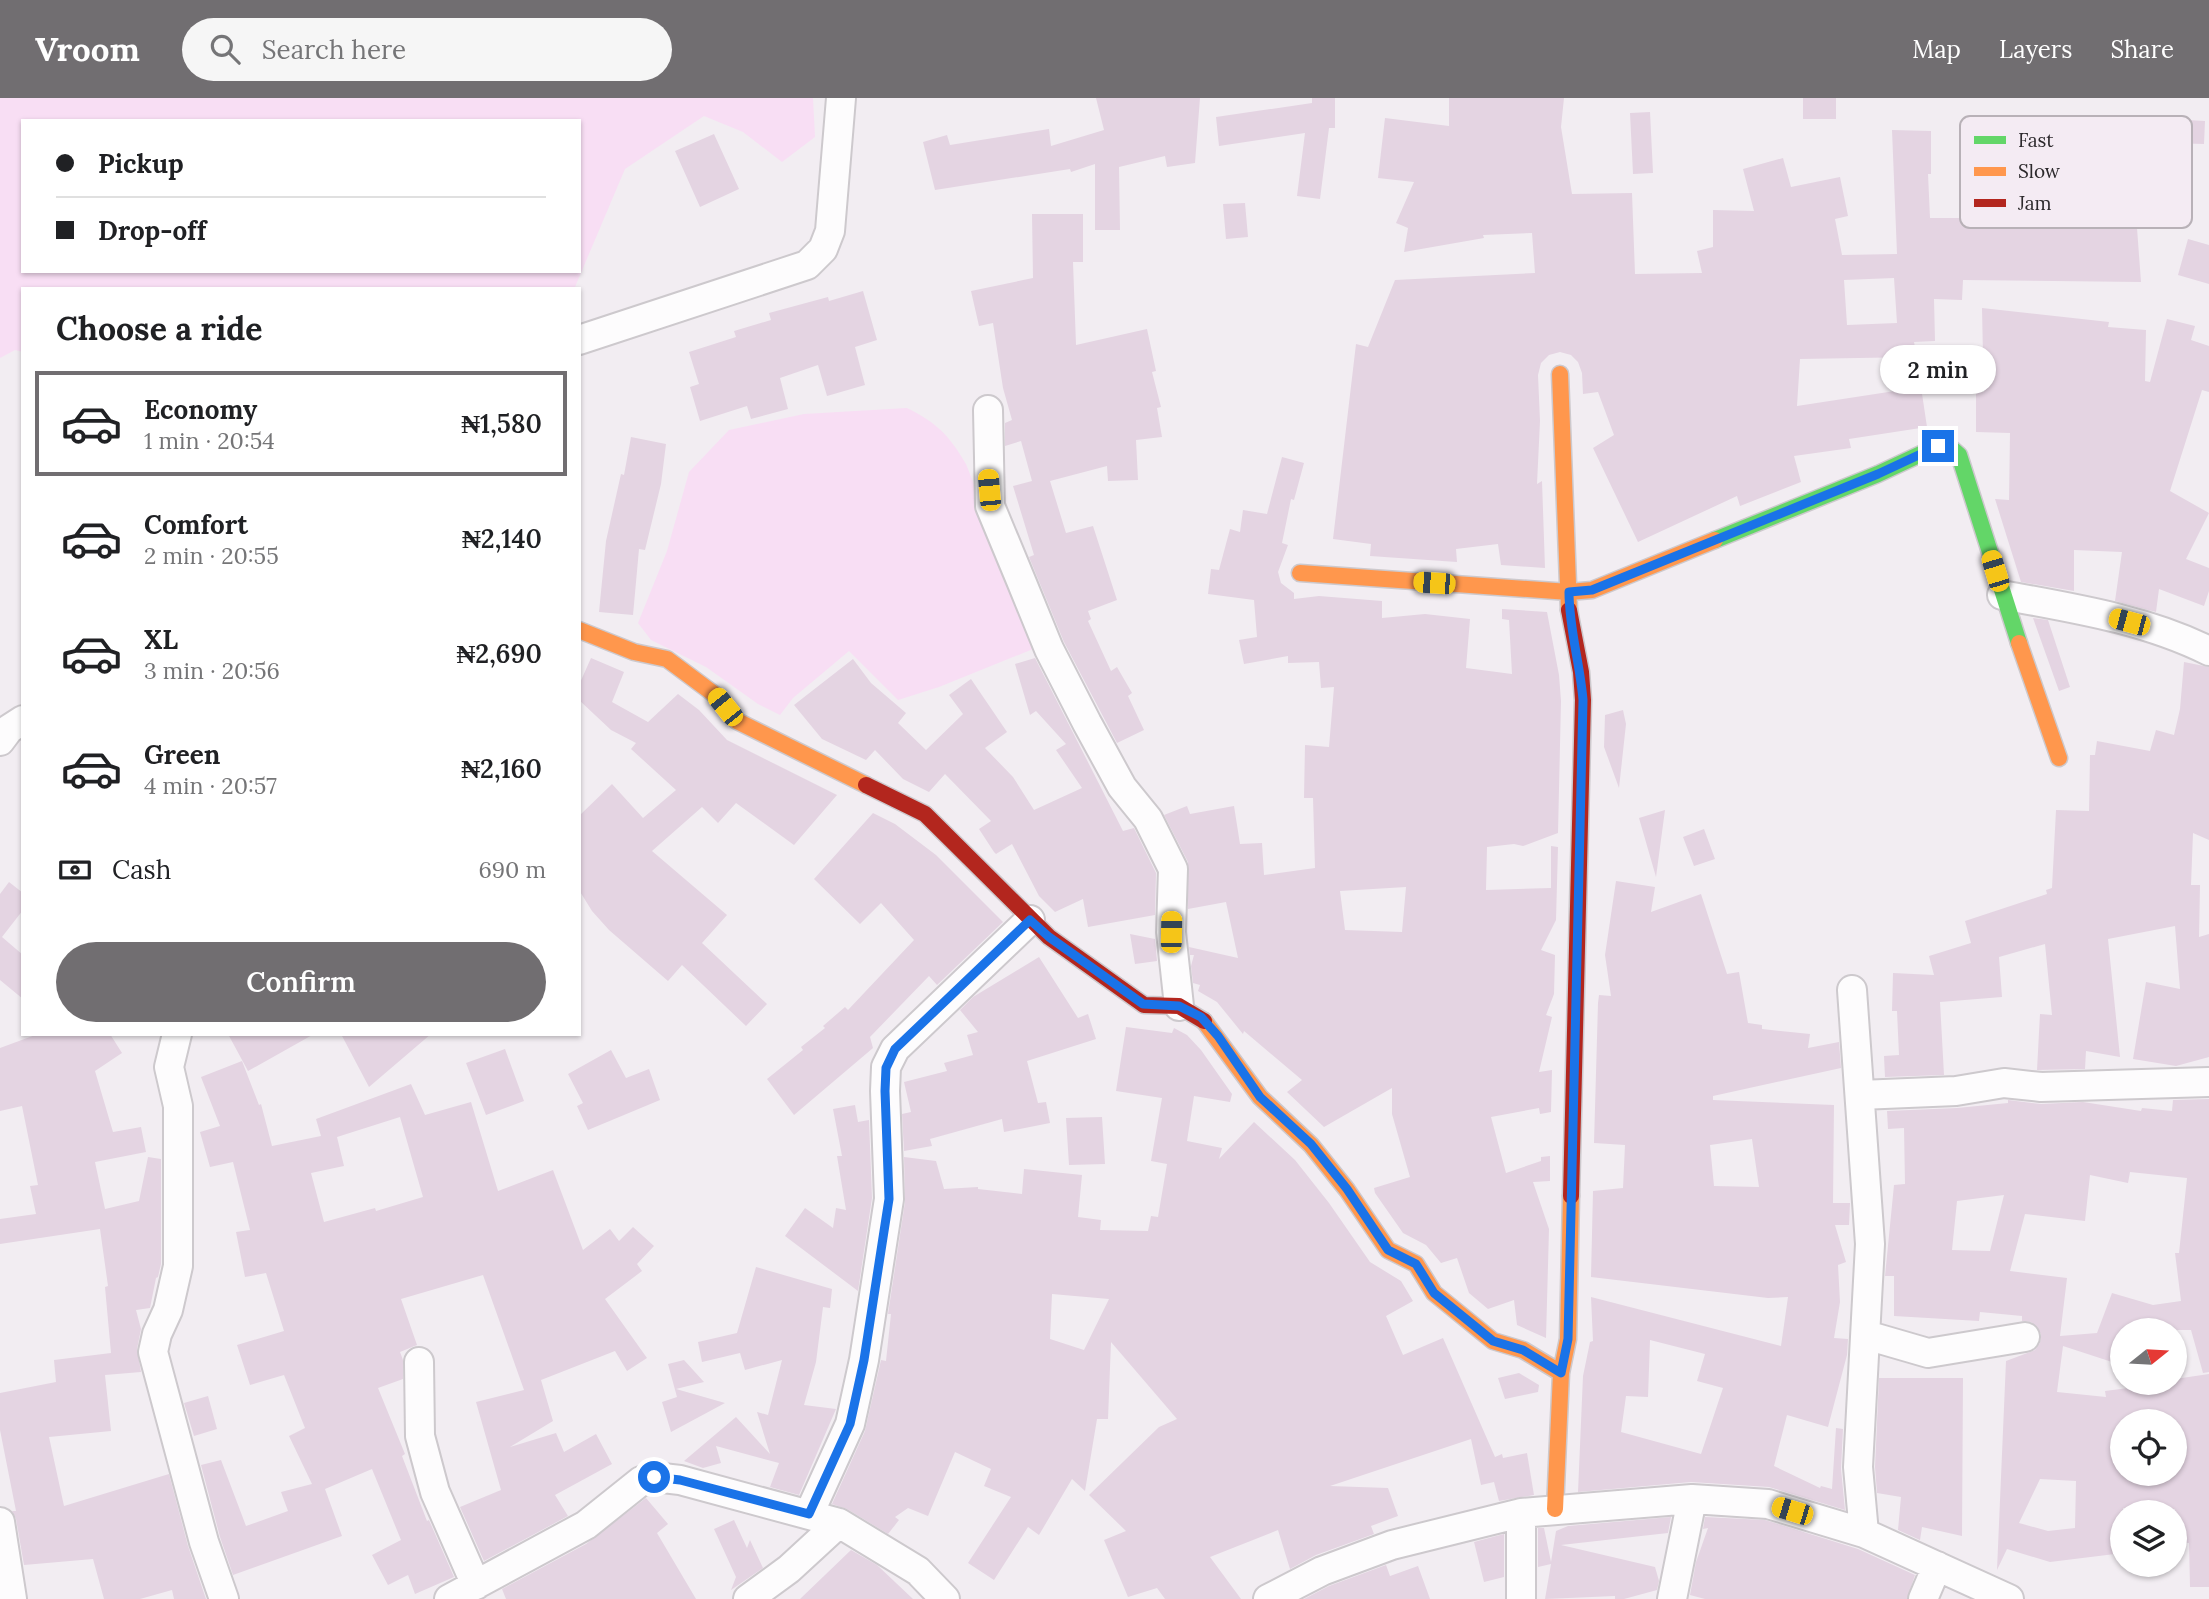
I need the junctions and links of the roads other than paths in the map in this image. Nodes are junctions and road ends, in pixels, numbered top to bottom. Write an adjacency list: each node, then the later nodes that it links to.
1 (841, 98): 2 (street)
2 (581, 339)
3 (1560, 374): 6 (street)
4 (988, 410): 15 (street)
5 (1300, 573): 6 (street)
6 (1569, 592): 7 (street); 22 (street)
7 (2002, 594): 9 (street); 12 (street)
8 (581, 631): 13 (street)
9 (2209, 651)
10 (21, 721): 11 (street)
11 (0, 741)
12 (2059, 758)
13 (1030, 920): 15 (street); 26 (street)
14 (1852, 990): 18 (street)
15 (1179, 1006): 22 (street)
16 (177, 1036): 33 (street)
17 (2209, 1082): 18 (street)
18 (1860, 1095): 19 (street)
19 (1866, 1335): 20 (street); 29 (street)
20 (2025, 1336)
21 (419, 1362): 31 (street)
22 (1561, 1373): 24 (street)
23 (1692, 1499): 24 (street); 29 (street); 39 (street)
24 (1555, 1509): 25 (street)
25 (1521, 1513): 37 (street); 38 (street)
26 (809, 1514): 28 (street); 31 (street)
27 (0, 1522): 32 (street)
28 (839, 1522): 35 (street); 36 (street)
29 (1864, 1533): 30 (street)
30 (1937, 1566): 40 (street); 41 (street)
31 (476, 1585): 34 (street)
32 (12, 1599)
33 (224, 1599)
34 (449, 1599)
35 (748, 1599)
36 (945, 1599)
37 (1268, 1599)
38 (1521, 1599)
39 (1672, 1599)
40 (1923, 1599)
41 (2009, 1599)

